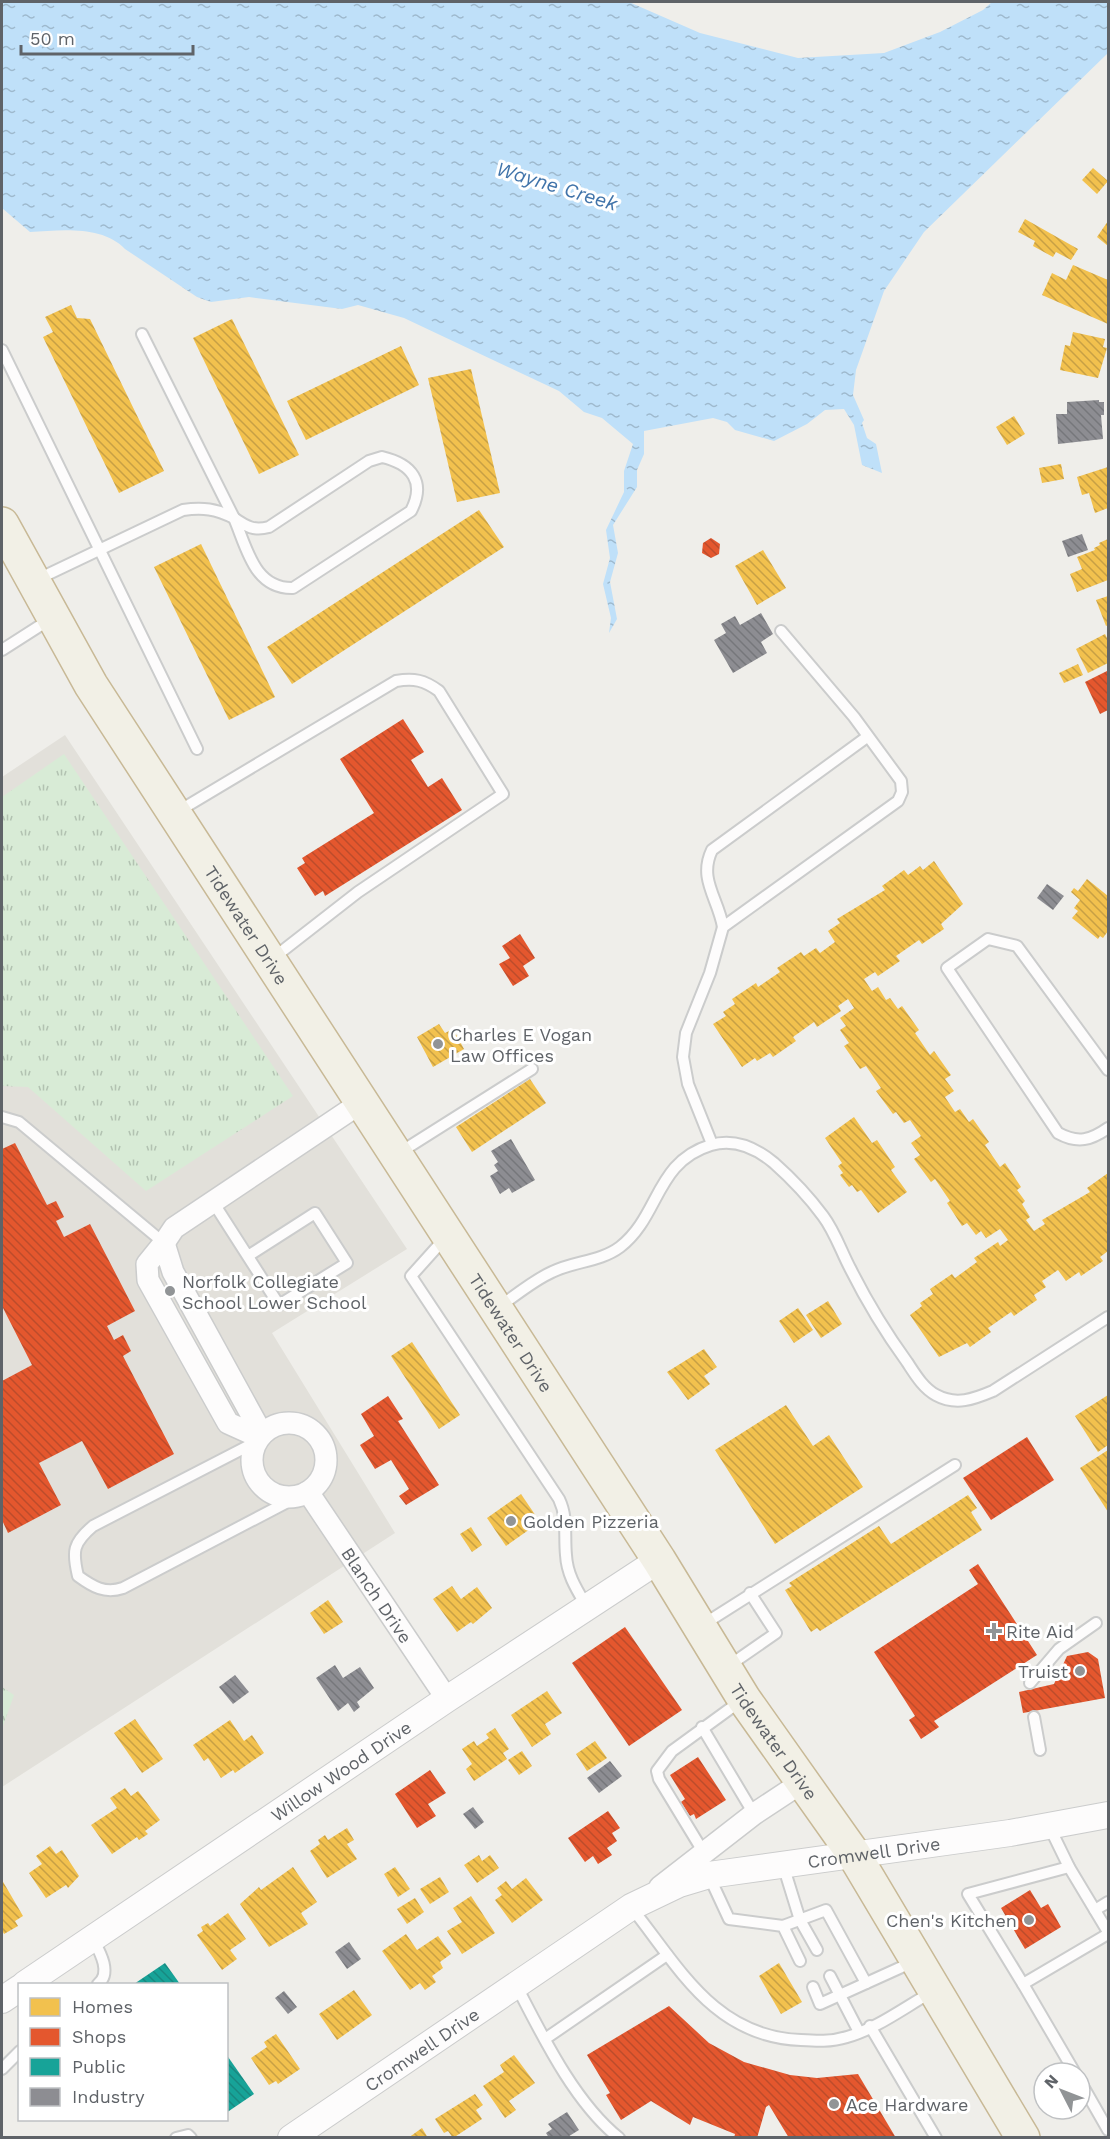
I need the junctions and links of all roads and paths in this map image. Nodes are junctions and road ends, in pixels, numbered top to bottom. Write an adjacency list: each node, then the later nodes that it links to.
1 (142, 334): 3 (lane)
2 (2, 350): 5 (lane)
3 (234, 518): 3 (lane); 5 (lane)
4 (2, 524): 6 (highway, Tidewater Drive)
5 (100, 551): 6 (lane); 11 (lane)
6 (33, 581): 7 (highway, Tidewater Drive)
7 (52, 618): 9 (lane); 12 (highway, Tidewater Drive)
8 (781, 631): 10 (lane)
9 (2, 650)
10 (867, 737): 13 (lane); 13 (lane)
11 (197, 749)
12 (174, 813): 14 (highway, Tidewater Drive); 14 (lane)
13 (723, 927): 20 (lane)
14 (270, 960): 17 (highway, Tidewater Drive)
15 (532, 1069): 21 (lane)
16 (1108, 1070): 19 (lane)
17 (362, 1102): 21 (highway, Tidewater Drive); 22 (street)
18 (2, 1117): 24 (lane)
19 (1108, 1128)
20 (712, 1144): 26 (lane); 27 (lane)
21 (396, 1154): 23 (highway, Tidewater Drive)
22 (213, 1202): 24 (street); 25 (lane)
23 (448, 1234): 26 (highway, Tidewater Drive); 33 (lane)
24 (164, 1243): 28 (street)
25 (248, 1256): 25 (lane)
26 (496, 1309): 31 (highway, Tidewater Drive)
27 (1108, 1317)
28 (258, 1438): 30 (street); 30 (street); 30 (lane)
29 (954, 1465): 32 (lane)
30 (303, 1495): 38 (street, Blanch Drive)
31 (659, 1560): 33 (street, Willow Wood Drive); 35 (highway, Tidewater Drive)
32 (750, 1593): 35 (lane); 36 (lane)
33 (588, 1607): 38 (street, Willow Wood Drive)
34 (1096, 1623): 37 (lane)
35 (701, 1626): 36 (highway, Tidewater Drive)
36 (727, 1667): 39 (highway, Tidewater Drive)
37 (1030, 1683)
38 (447, 1699): 57 (street, Willow Wood Drive)
39 (744, 1699): 41 (lane); 43 (highway, Tidewater Drive)
40 (1034, 1717): 42 (lane)
41 (702, 1727): 44 (lane); 48 (lane)
42 (1040, 1750)
43 (804, 1780): 44 (street, Cromwell Drive); 47 (highway, Tidewater Drive)
44 (754, 1814): 48 (street, Cromwell Drive)
45 (1108, 1815): 46 (street, Cromwell Drive)
46 (1049, 1826): 47 (street, Cromwell Drive); 50 (lane)
47 (853, 1853): 49 (street, Cromwell Drive); 60 (highway, Tidewater Drive)
48 (706, 1864): 49 (street, Cromwell Drive); 52 (street, Cromwell Drive); 55 (lane)
49 (783, 1864): 54 (lane)
50 (1069, 1867): 53 (lane); 66 (lane)
51 (1108, 1902): 53 (lane)
52 (637, 1904): 59 (lane); 67 (street, Cromwell Drive)
53 (1095, 1910): 56 (lane)
54 (800, 1920): 55 (lane); 58 (lane); 65 (lane)
55 (783, 1926): 61 (lane)
56 (1108, 1933): 66 (lane)
57 (93, 1939): 63 (street, Willow Wood Drive); 64 (lane)
58 (817, 1950)
59 (667, 1955): 74 (lane); 75 (lane)
60 (918, 1960): 65 (lane); 70 (highway, Tidewater Drive)
61 (800, 1961)
62 (830, 1976): 71 (lane)
63 (27, 1983)
64 (99, 1983)
65 (866, 1983): 71 (lane)
66 (1023, 1984): 77 (lane)
67 (516, 1985): 75 (lane); 83 (street, Cromwell Drive)
68 (813, 1987): 71 (lane)
69 (18, 1989): 72 (street)
70 (936, 1990): 73 (lane); 86 (highway, Tidewater Drive)
71 (841, 1995): 74 (lane)
72 (2, 2000)
73 (870, 2026): 74 (lane); 85 (lane)
74 (859, 2032)
75 (545, 2039): 84 (lane)
76 (18, 2054): 78 (lane)
77 (1068, 2061)
78 (2, 2070)
79 (1092, 2102): 80 (lane)
80 (1108, 2130)
81 (176, 2138): 82 (lane)
82 (191, 2138)
83 (291, 2138)
84 (619, 2138)
85 (936, 2138)
86 (1023, 2138)

